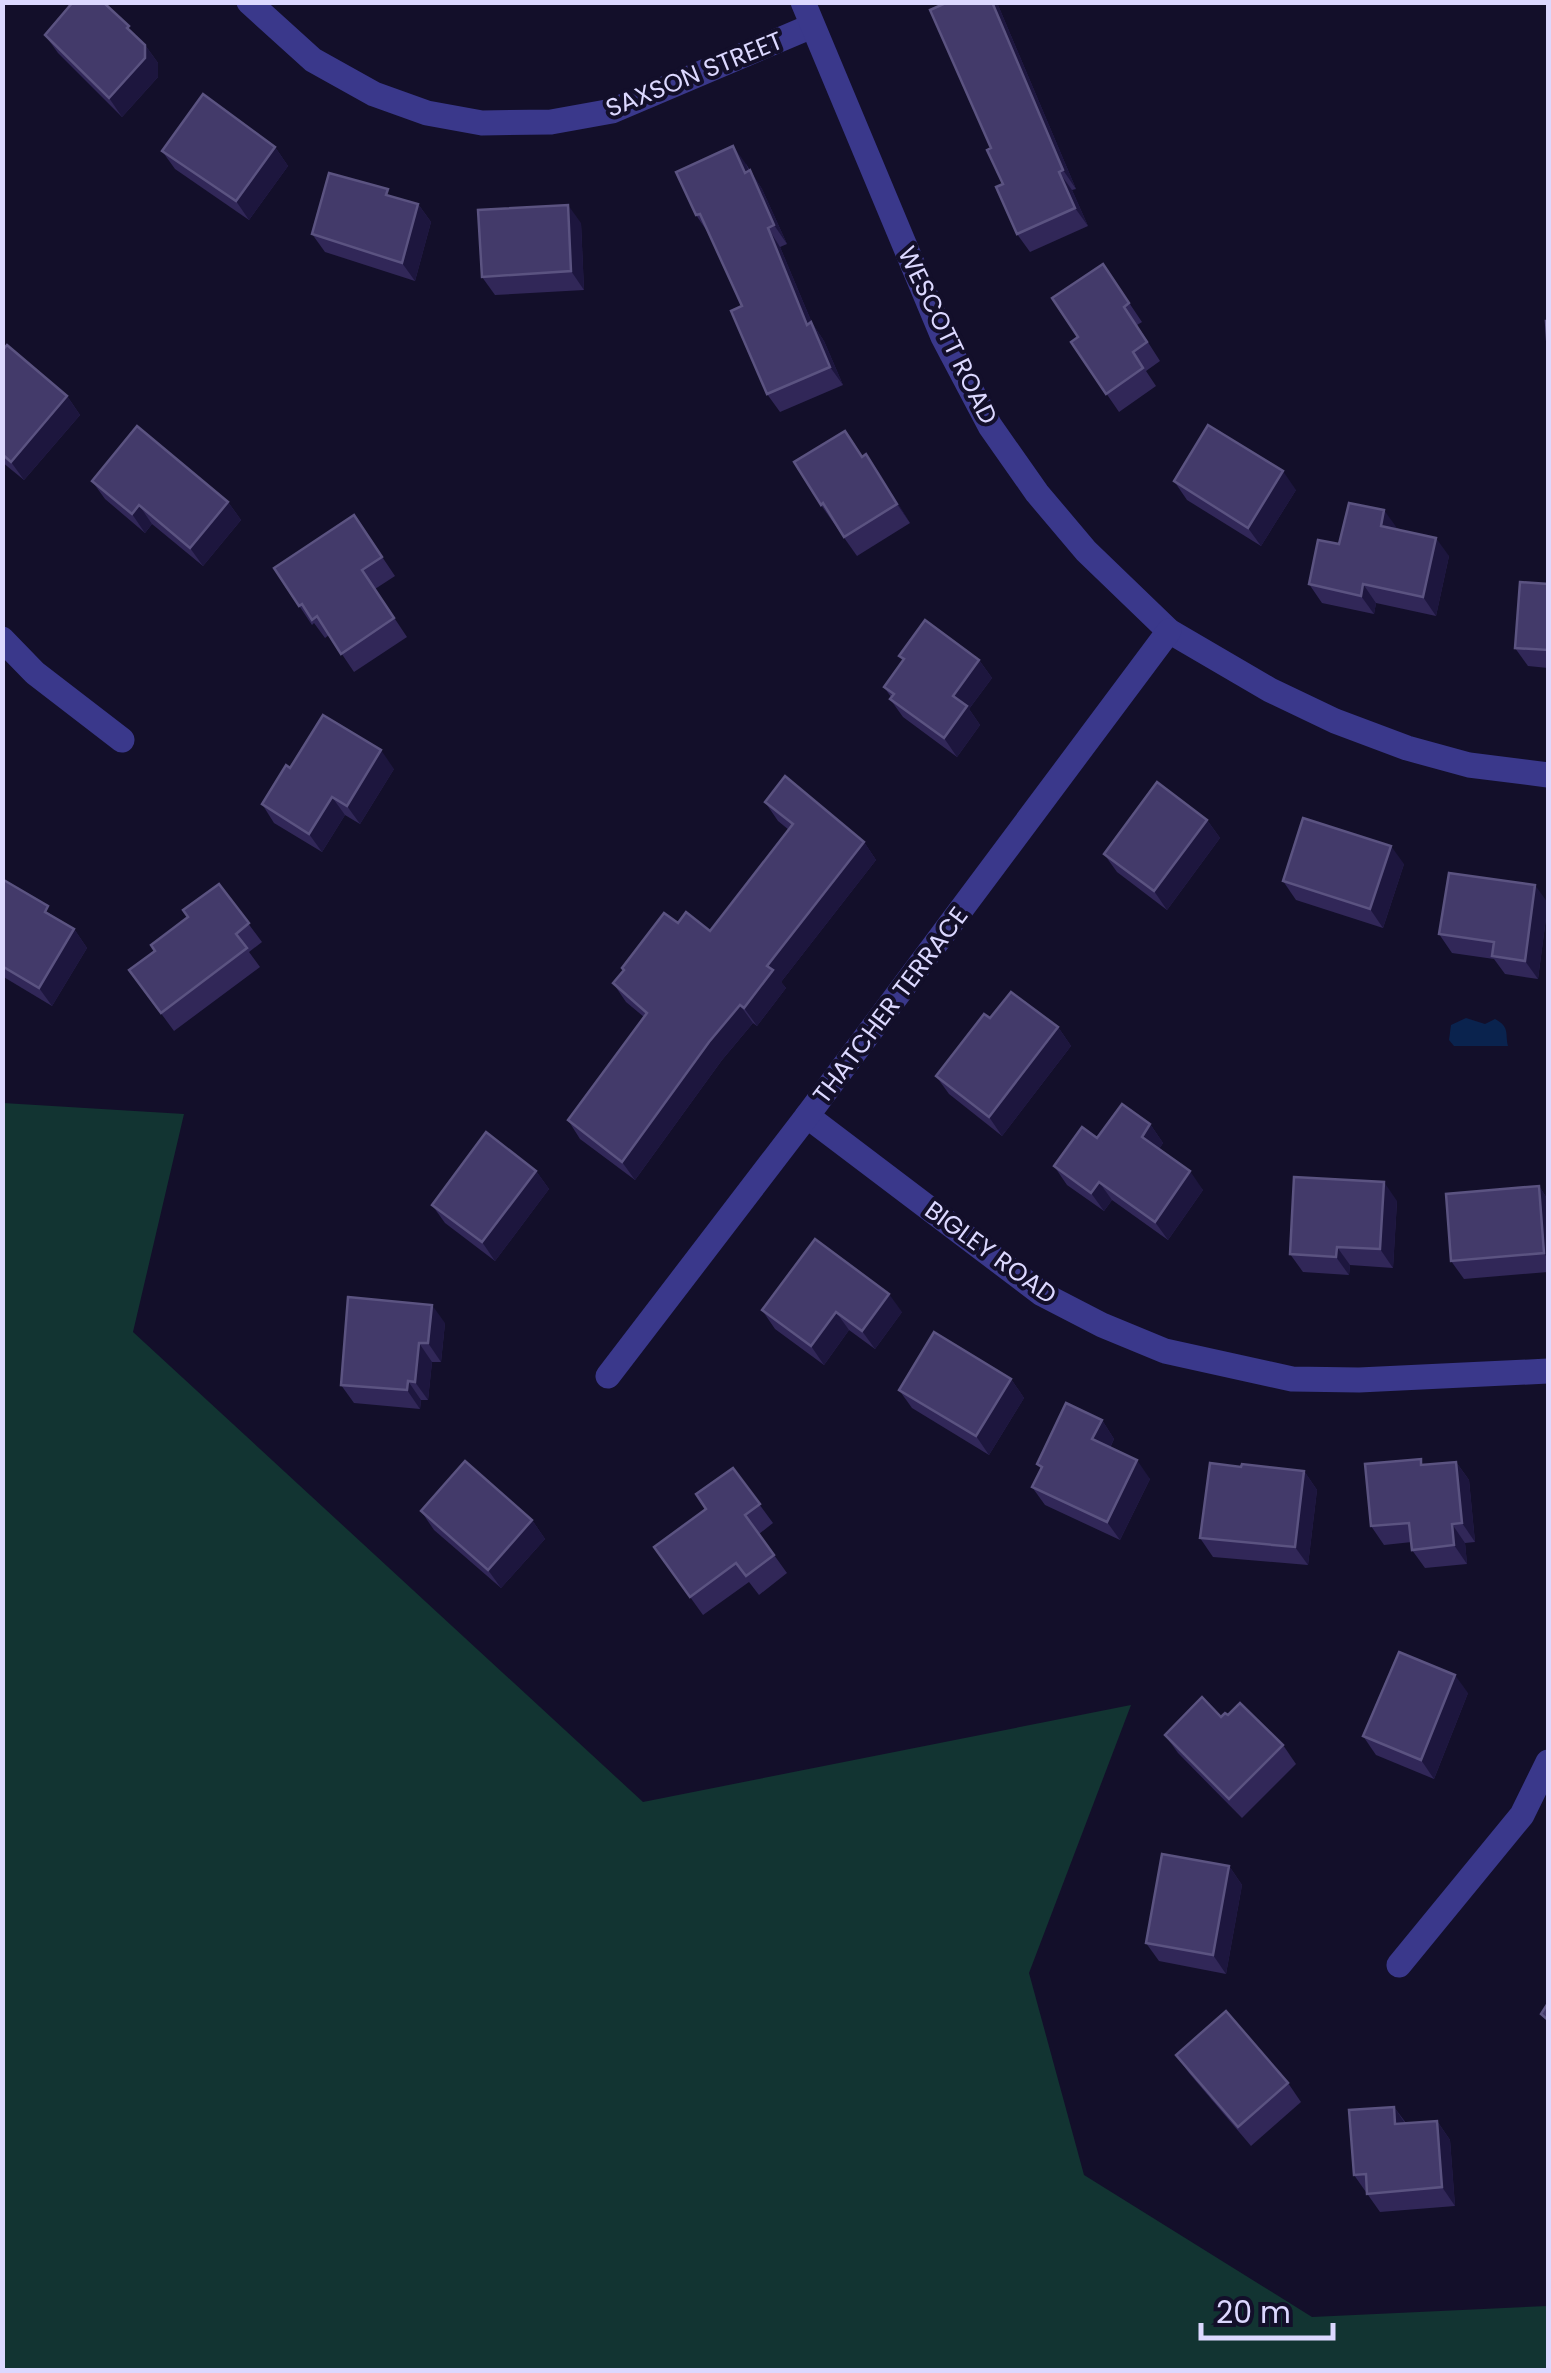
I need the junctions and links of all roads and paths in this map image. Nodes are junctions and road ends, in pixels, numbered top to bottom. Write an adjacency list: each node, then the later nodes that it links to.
1 (248, 2): 2 (street, SAXSON STREET)
2 (808, 14): 3 (street, WESCOTT ROAD)
3 (1170, 631): 6 (street, WESCOTT ROAD); 7 (street, THATCHER TERRACE)
4 (2, 639): 5 (street)
5 (122, 740)
6 (1548, 775)
7 (808, 1116): 8 (street, BIGLEY ROAD); 9 (street, THATCHER TERRACE)
8 (1548, 1371)
9 (608, 1376)
10 (1548, 1762): 11 (street)
11 (1399, 1965)

